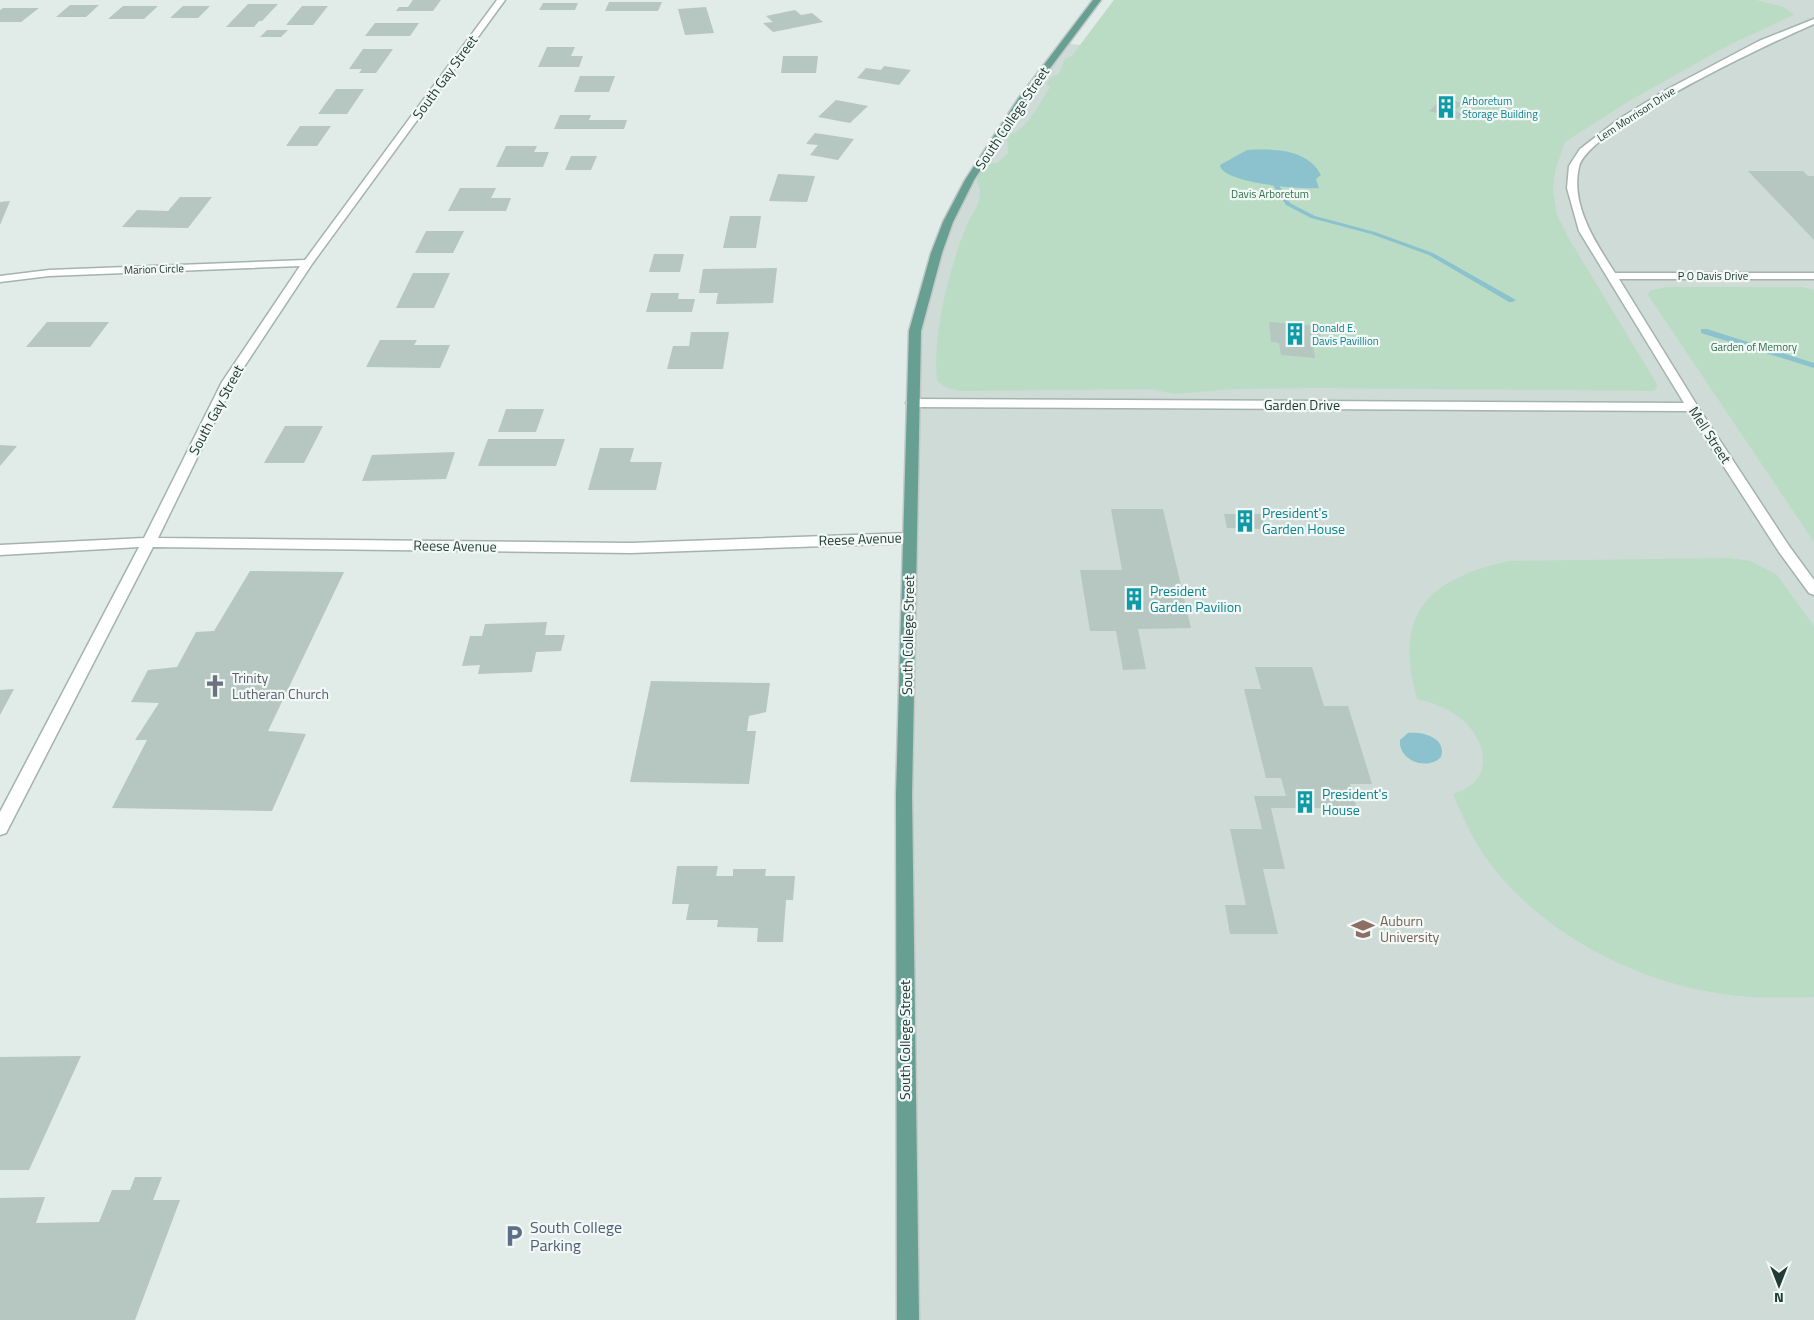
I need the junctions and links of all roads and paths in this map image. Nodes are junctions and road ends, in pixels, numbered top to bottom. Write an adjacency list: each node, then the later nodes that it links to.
1 (501, 0): 4 (street, South Gay Street)
2 (1097, 0): 8 (main road, South College Street)
3 (1814, 21): 5 (street, Lem Morrison Drive)
4 (308, 263): 7 (street, Marion Circle); 11 (street, South Gay Street)
5 (1612, 276): 6 (street, P O Davis Drive); 9 (street, Mell Street)
6 (1814, 276)
7 (0, 279)
8 (912, 403): 9 (street, Garden Drive); 10 (main road, South College Street)
9 (1692, 407): 13 (street, Mell Street)
10 (910, 538): 11 (street, Reese Avenue); 15 (main road, South College Street)
11 (149, 542): 12 (street, Reese Avenue); 14 (street, South Gay Street)
12 (0, 550)
13 (1814, 590)
14 (0, 828)
15 (908, 1320)

